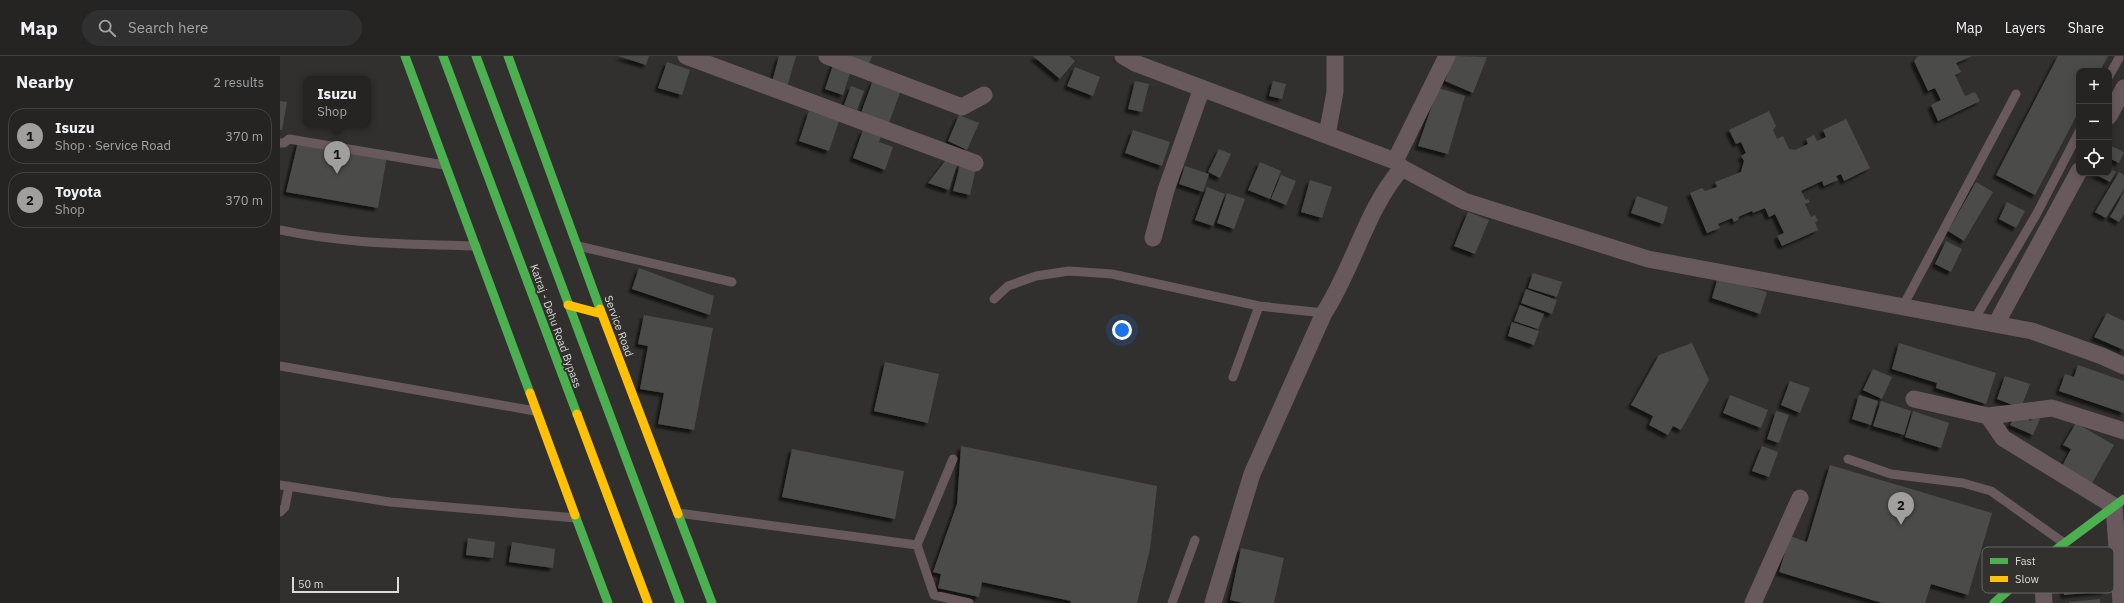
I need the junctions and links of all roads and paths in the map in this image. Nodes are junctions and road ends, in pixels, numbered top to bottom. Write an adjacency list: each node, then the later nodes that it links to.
1 (405, 56): 21 (main road)
2 (443, 56): 59 (main road, Katraj - Dehu Road Bypass)
3 (476, 56): 30 (main road, Katraj - Dehu Road Bypass)
4 (508, 56): 27 (main road, Service Road)
5 (686, 56): 20 (street)
6 (827, 56): 15 (street)
7 (1123, 56): 12 (street)
8 (1335, 56): 17 (street)
9 (1447, 56): 22 (street)
10 (2119, 58): 11 (lane)
11 (2112, 71)
12 (1202, 88): 17 (street); 25 (street)
13 (2124, 88): 16 (street)
14 (2016, 94): 32 (lane)
15 (984, 95)
16 (2112, 110)
17 (1327, 136): 22 (street)
18 (2076, 138): 35 (lane)
19 (280, 142): 21 (lane)
20 (974, 163)
21 (446, 165): 26 (main road)
22 (1399, 165): 32 (street); 33 (street)
23 (2076, 176): 36 (street)
24 (280, 230): 26 (lane)
25 (1153, 238)
26 (476, 246): 41 (main road)
27 (577, 246): 28 (lane); 34 (main road, Service Road)
28 (732, 282)
29 (994, 299): 31 (lane)
30 (568, 305): 34 (main road); 60 (main road, Katraj - Dehu Road Bypass)
31 (1259, 306): 33 (lane); 39 (lane)
32 (1903, 306): 35 (street)
33 (1324, 313): 64 (street)
34 (602, 314): 50 (main road, Service Road)
35 (1974, 320): 36 (street)
36 (1996, 324): 38 (street)
37 (280, 366): 41 (lane)
38 (2124, 366)
39 (1233, 377)
40 (1914, 399): 42 (street)
41 (536, 412): 51 (main road)
42 (1988, 416): 43 (street); 48 (street)
43 (2124, 430)
44 (953, 459): 54 (lane)
45 (1848, 459): 53 (lane)
46 (285, 486): 49 (lane); 51 (lane)
47 (1800, 498): 65 (street)
48 (2119, 503): 53 (main road); 68 (street)
49 (280, 512)
50 (677, 513): 54 (lane); 61 (main road, Service Road)
51 (576, 518): 58 (main road)
52 (1195, 540): 63 (lane)
53 (2065, 544): 55 (main road)
54 (917, 545): 62 (lane)
55 (2061, 547)
56 (2005, 593): 66 (main road)
57 (2044, 593): 67 (street)
58 (608, 603)
59 (648, 603)
60 (680, 603)
61 (712, 603)
62 (970, 603)
63 (1172, 603)
64 (1213, 603)
65 (1753, 603)
66 (1994, 603)
67 (2044, 603)
68 (2121, 603)

